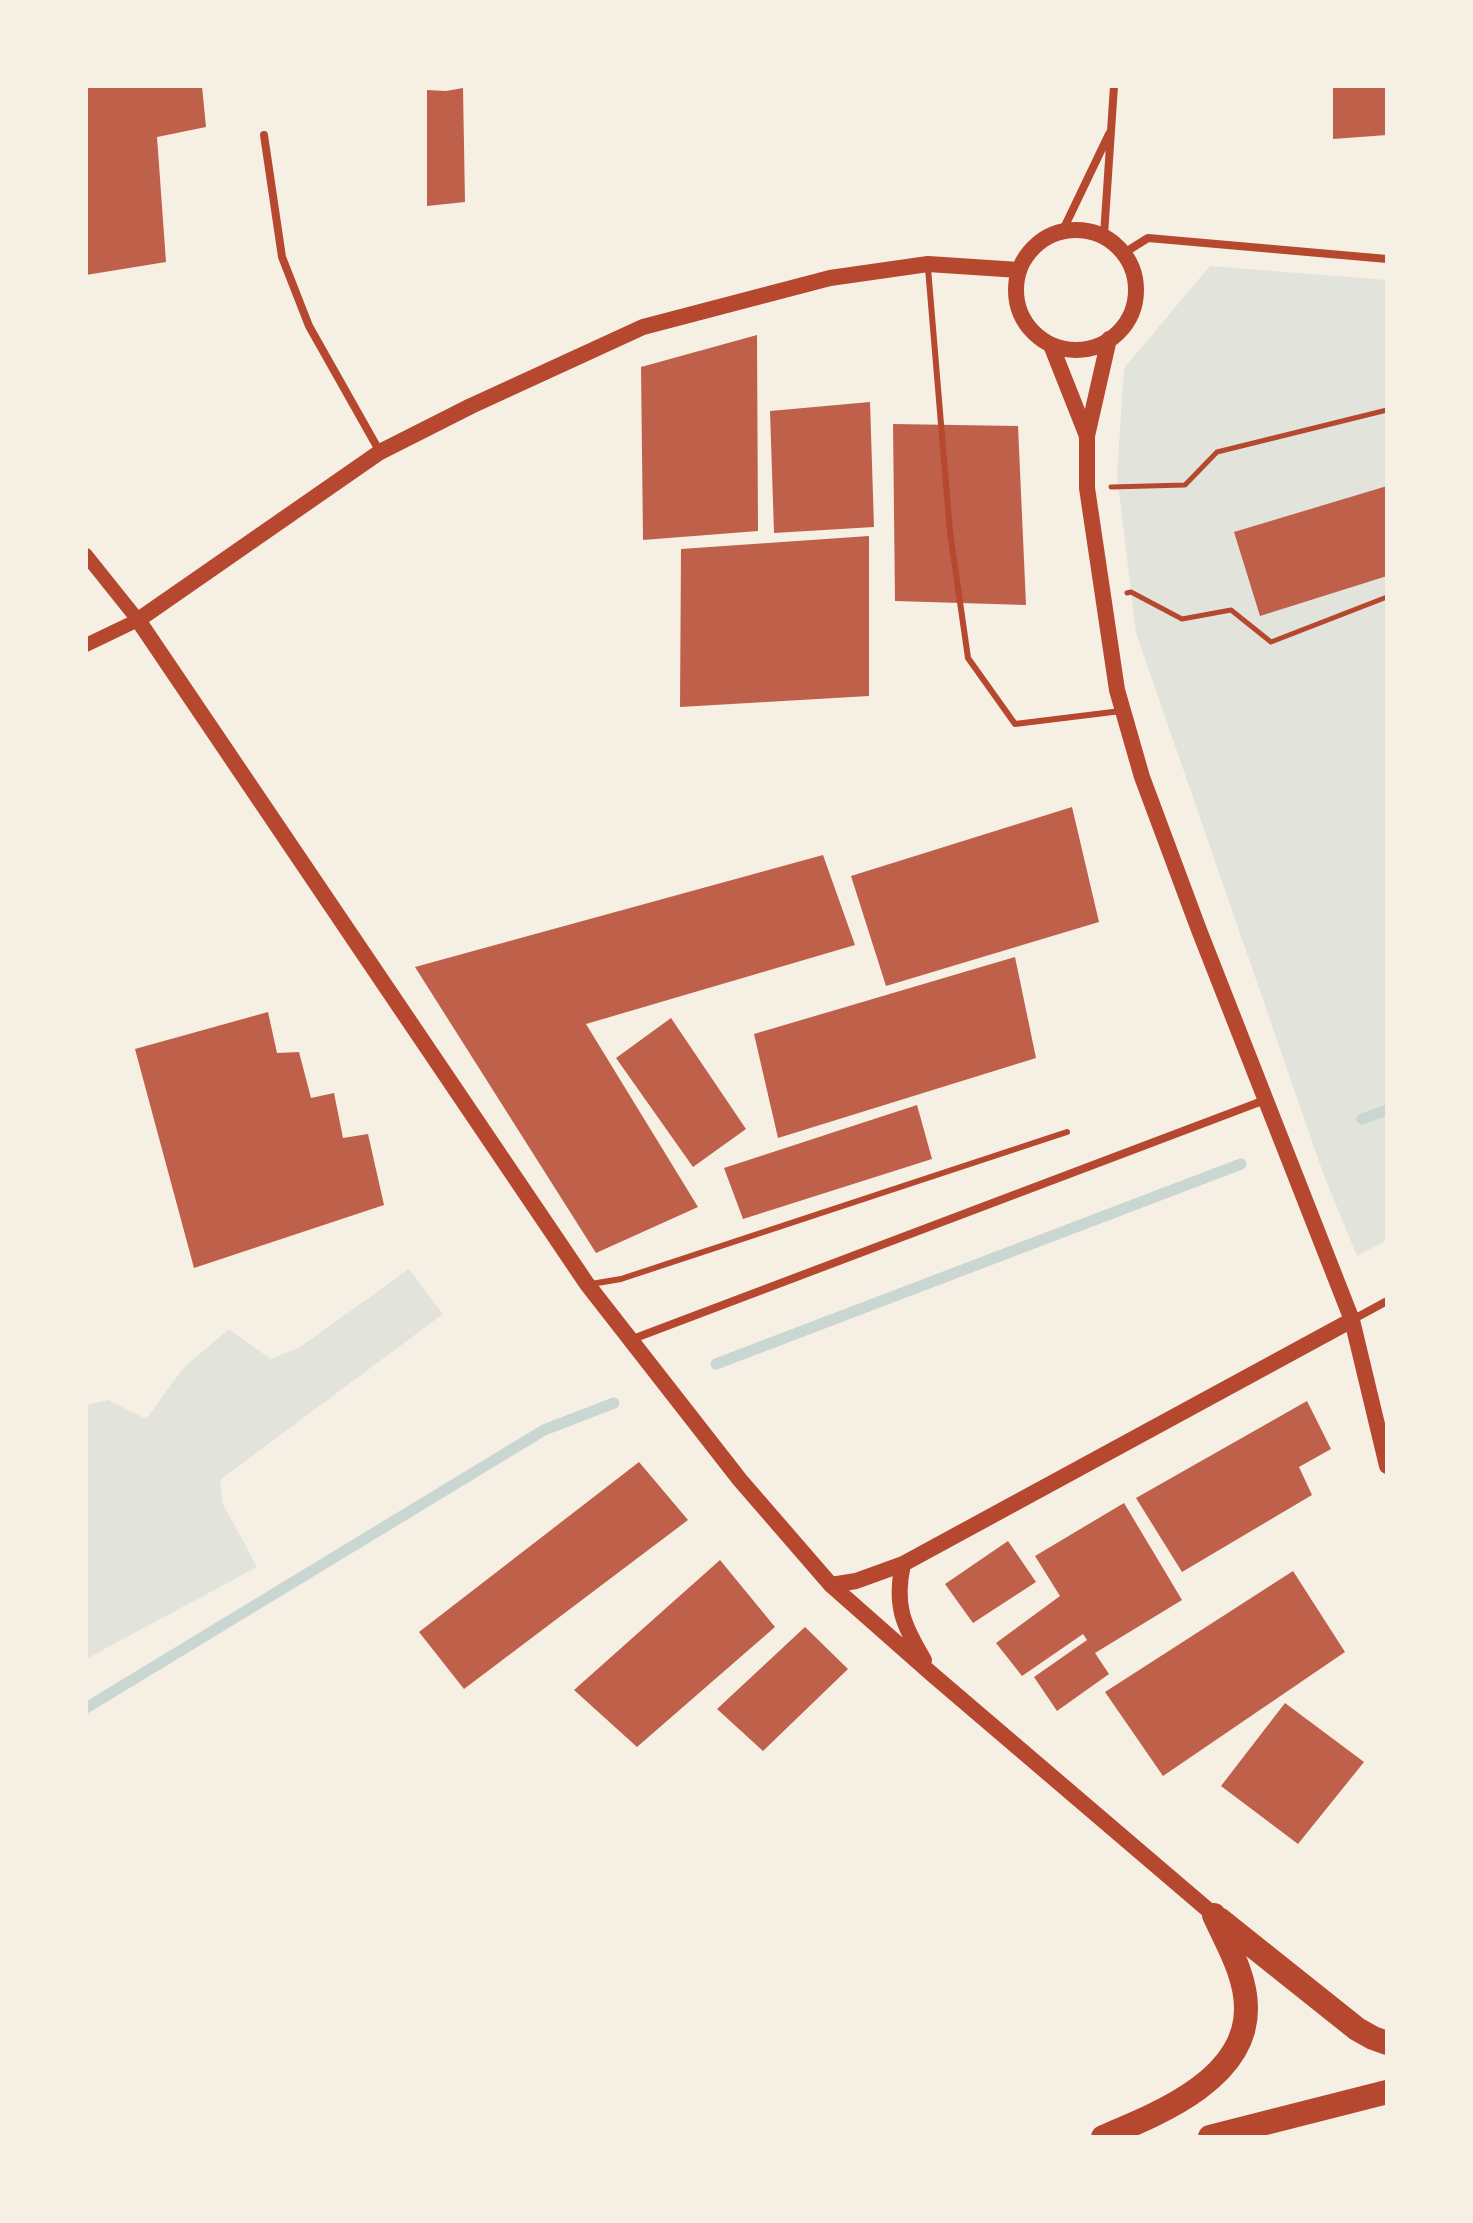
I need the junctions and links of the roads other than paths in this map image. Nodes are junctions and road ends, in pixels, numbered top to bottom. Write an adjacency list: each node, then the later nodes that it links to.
1 (1114, 86): 2 (street)
2 (1111, 129): 4 (street); 5 (street)
3 (264, 135): 13 (street)
4 (1063, 230): 5 (main road); 9 (main road)
5 (1104, 235): 6 (main road)
6 (1124, 253): 7 (street); 10 (main road)
7 (1387, 259)
8 (928, 264): 9 (main road); 13 (main road); 17 (lane)
9 (1019, 270): 11 (main road)
10 (1109, 339): 11 (main road); 12 (main road)
11 (1051, 345): 12 (main road)
12 (1087, 436): 17 (main road)
13 (380, 452): 15 (main road)
14 (86, 555): 15 (street)
15 (138, 620): 16 (street); 20 (main road)
16 (86, 645)
17 (1122, 710): 18 (main road)
18 (1265, 1100): 22 (main road); 23 (street)
19 (1067, 1132): 20 (lane)
20 (587, 1284): 23 (main road)
21 (1387, 1301): 22 (street)
22 (1352, 1320): 24 (main road); 25 (main road)
23 (630, 1340): 26 (main road)
24 (1387, 1466)
25 (903, 1564): 26 (main road); 27 (main road)
26 (831, 1585): 27 (main road)
27 (933, 1675): 28 (main road)
28 (1214, 1915): 29 (highway); 31 (highway)
29 (1387, 2043)
30 (1387, 2092): 32 (highway)
31 (1103, 2137)
32 (1210, 2137)

